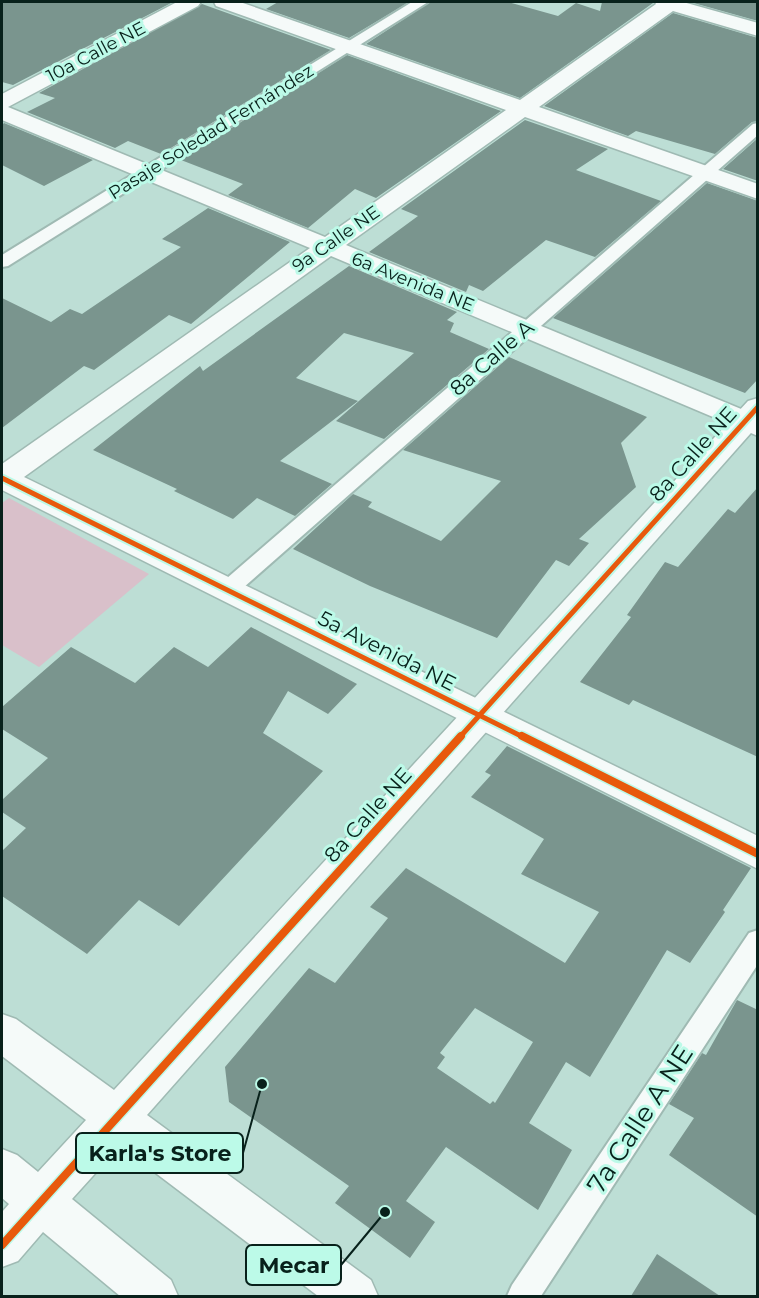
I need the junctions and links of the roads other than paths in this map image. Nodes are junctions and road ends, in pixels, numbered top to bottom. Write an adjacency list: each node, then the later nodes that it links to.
1 (191, 2): 7 (street, 10a Calle NE)
2 (223, 2): 6 (street)
3 (421, 2): 6 (lane, Pasaje Soledad Fernández)
4 (668, 2): 5 (street); 8 (street, 9a Calle NE)
5 (758, 30)
6 (351, 45): 8 (street); 11 (lane, Pasaje Soledad Fernández)
7 (2, 102)
8 (524, 106): 12 (street); 14 (street, 9a Calle NE)
9 (2, 112): 11 (street, 6a Avenida NE)
10 (758, 127): 12 (lane, 8a Calle A)
11 (146, 172): 14 (street, 6a Avenida NE); 15 (lane, Pasaje Soledad Fernández)
12 (706, 172): 13 (street); 16 (lane, 8a Calle A)
13 (758, 192)
14 (325, 247): 16 (street, 6a Avenida NE); 18 (street, 9a Calle NE)
15 (2, 262)
16 (526, 328): 17 (street, 6a Avenida NE); 19 (lane, 8a Calle A)
17 (753, 418): 20 (street, 8a Calle NE)
18 (2, 478): 19 (street, 5a Avenida NE)
19 (227, 590): 20 (street, 5a Avenida NE)
20 (481, 717): 21 (street, 5a Avenida NE); 24 (street, 8a Calle NE)
21 (758, 854)
22 (758, 941): 30 (lane, 7a Calle A NE)
23 (2, 1032): 24 (street)
24 (116, 1119): 26 (street, 8a Calle NE); 29 (street)
25 (2, 1170): 26 (street)
26 (40, 1202): 27 (street, 8a Calle NE); 28 (street)
27 (2, 1245)
28 (155, 1296)
29 (356, 1296)
30 (523, 1296)

